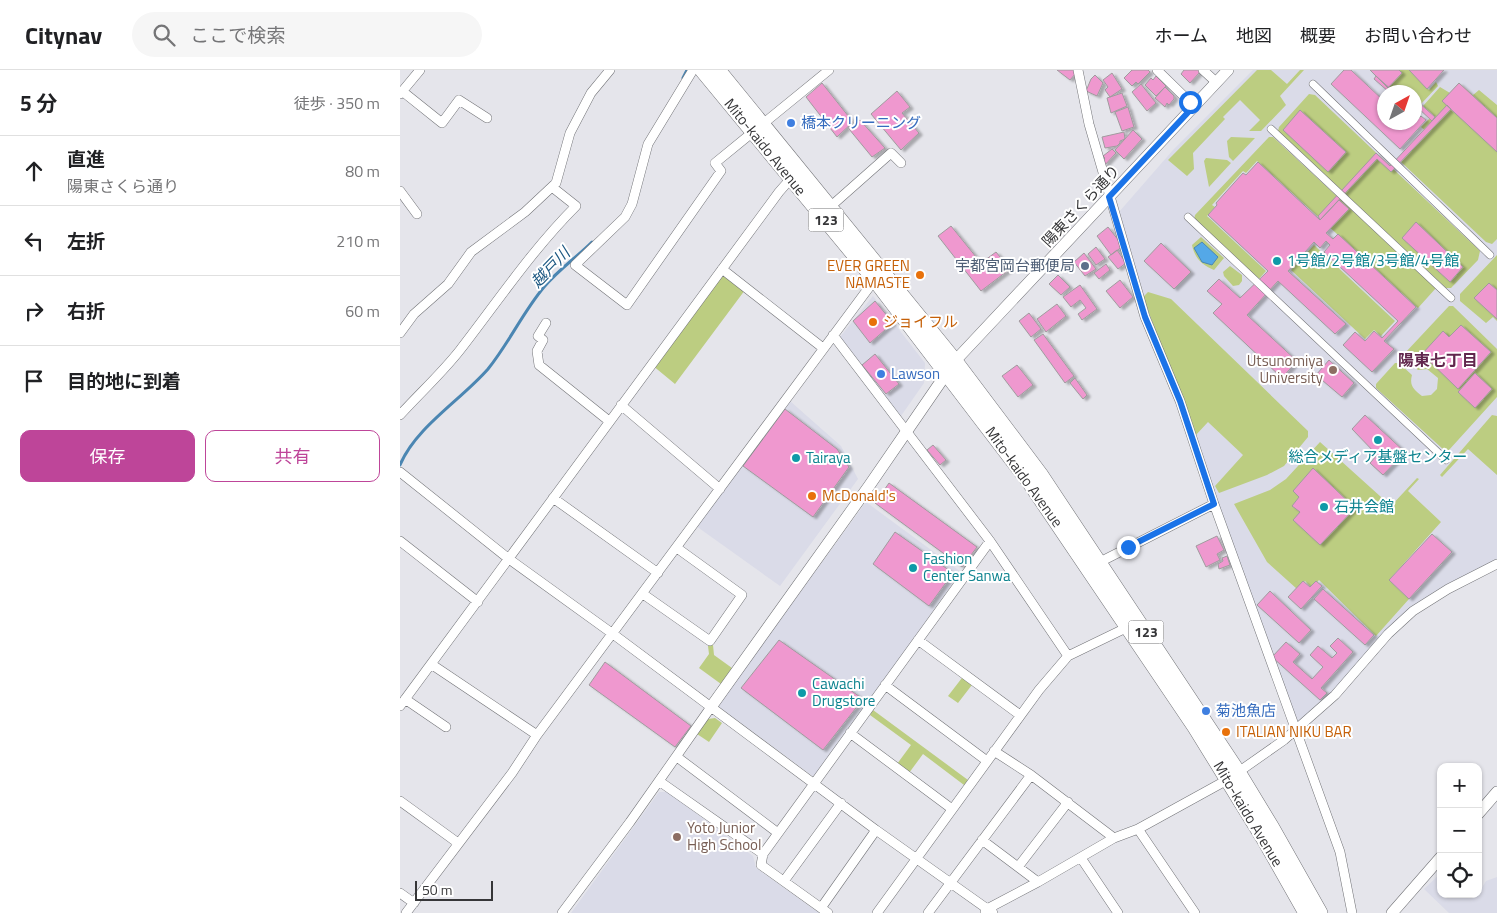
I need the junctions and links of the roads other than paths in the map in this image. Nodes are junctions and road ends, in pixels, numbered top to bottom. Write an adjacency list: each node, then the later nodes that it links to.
1 (420, 70): 13 (street)
2 (610, 70): 20 (street)
3 (693, 70): 16 (street)
4 (702, 70): 16 (highway, Mito-kaido Avenue / 123)
5 (718, 70): 16 (highway, Mito-kaido Avenue / 123)
6 (829, 70): 16 (street)
7 (1078, 70): 22 (street)
8 (1157, 70): 14 (street)
9 (1203, 70): 11 (street)
10 (1228, 70): 11 (street, 陽東さくら通り)
11 (1216, 82): 14 (street, 陽東さくら通り)
12 (1313, 84): 26 (street)
13 (401, 93): 15 (street)
14 (1194, 106): 22 (street, 陽東さくら通り)
15 (487, 118)
16 (758, 128): 19 (highway, Mito-kaido Avenue / 123)
17 (1271, 129): 29 (street)
18 (901, 163): 23 (street)
19 (795, 174): 23 (highway, Mito-kaido Avenue / 123); 27 (street); 28 (highway, Mito-kaido Avenue / 123)
20 (552, 188): 31 (street); 36 (street)
21 (400, 191): 24 (street)
22 (1109, 197): 34 (street, 陽東さくら通り); 43 (street)
23 (830, 207): 28 (highway, Mito-kaido Avenue / 123)
24 (417, 214)
25 (1188, 217): 39 (street)
26 (1490, 255)
27 (722, 268): 33 (street); 35 (street)
28 (878, 275): 32 (street); 34 (highway, Mito-kaido Avenue / 123)
29 (1451, 298)
30 (546, 323): 37 (street)
31 (400, 333)
32 (833, 335): 33 (street); 38 (street)
33 (823, 348): 41 (street)
34 (951, 367): 38 (street, 陽東さくら通り); 49 (highway, Mito-kaido Avenue / 123)
35 (621, 405): 37 (street); 41 (street)
36 (400, 415)
37 (609, 420): 42 (street)
38 (906, 432): 45 (street); 60 (street, 陽東さくら通り)
39 (1446, 460)
40 (400, 472): 47 (street)
41 (720, 489): 46 (street)
42 (553, 498): 47 (street); 50 (street)
43 (1214, 504): 49 (street); 63 (street)
44 (400, 541): 52 (street)
45 (990, 541): 55 (street); 56 (street)
46 (677, 548): 50 (street); 51 (street)
47 (509, 559): 52 (street); 54 (street)
48 (1497, 564): 63 (street)
49 (1095, 565): 53 (highway, Mito-kaido Avenue / 123)
50 (658, 572): 51 (street)
51 (643, 594): 54 (street)
52 (478, 602): 57 (street)
53 (1134, 625): 56 (street); 70 (highway, Mito-kaido Avenue / 123)
54 (613, 634): 60 (street); 65 (street)
55 (918, 640): 58 (street); 61 (street)
56 (1068, 656): 61 (street)
57 (431, 664): 59 (street); 65 (street)
58 (885, 685): 64 (street); 68 (street)
59 (403, 702): 62 (street)
60 (711, 707): 67 (street); 72 (street)
61 (1020, 715): 66 (street)
62 (446, 727)
63 (1295, 731): 70 (street); 105 (street)
64 (850, 733): 72 (street); 77 (street)
65 (537, 735): 84 (street)
66 (994, 751): 68 (street); 69 (street)
67 (676, 757): 71 (street); 81 (street)
68 (987, 760): 77 (street)
69 (1031, 775): 75 (street); 83 (street)
70 (1233, 776): 79 (street); 103 (highway, Mito-kaido Avenue / 123); 104 (highway, Mito-kaido Avenue / 123)
71 (659, 781): 85 (street); 98 (street)
72 (814, 783): 76 (street); 81 (street)
73 (1497, 792): 78 (street)
74 (400, 801): 84 (street)
75 (1068, 802): 82 (street); 89 (street)
76 (840, 803): 80 (street); 90 (street)
77 (952, 809): 86 (street)
78 (1482, 809)
79 (1138, 829): 82 (street); 102 (street)
80 (876, 830): 86 (street); 95 (street)
81 (778, 833): 85 (street)
82 (1114, 838): 87 (street)
83 (982, 840): 89 (street); 91 (street)
84 (458, 843): 94 (street)
85 (763, 854): 90 (street)
86 (917, 858): 91 (street); 99 (street)
87 (1081, 858): 92 (street); 101 (street)
88 (1437, 862): 106 (street)
89 (1018, 867): 92 (street)
90 (784, 881): 95 (street)
91 (951, 882): 96 (street); 100 (street)
92 (1038, 882): 96 (street)
93 (400, 893): 94 (street)
94 (414, 903): 97 (street)
95 (825, 911)
96 (988, 912)
97 (406, 913)
98 (562, 913)
99 (877, 913)
100 (928, 913)
101 (1118, 913)
102 (1195, 913)
103 (1306, 913)
104 (1320, 913)
105 (1352, 913)
106 (1392, 913)

